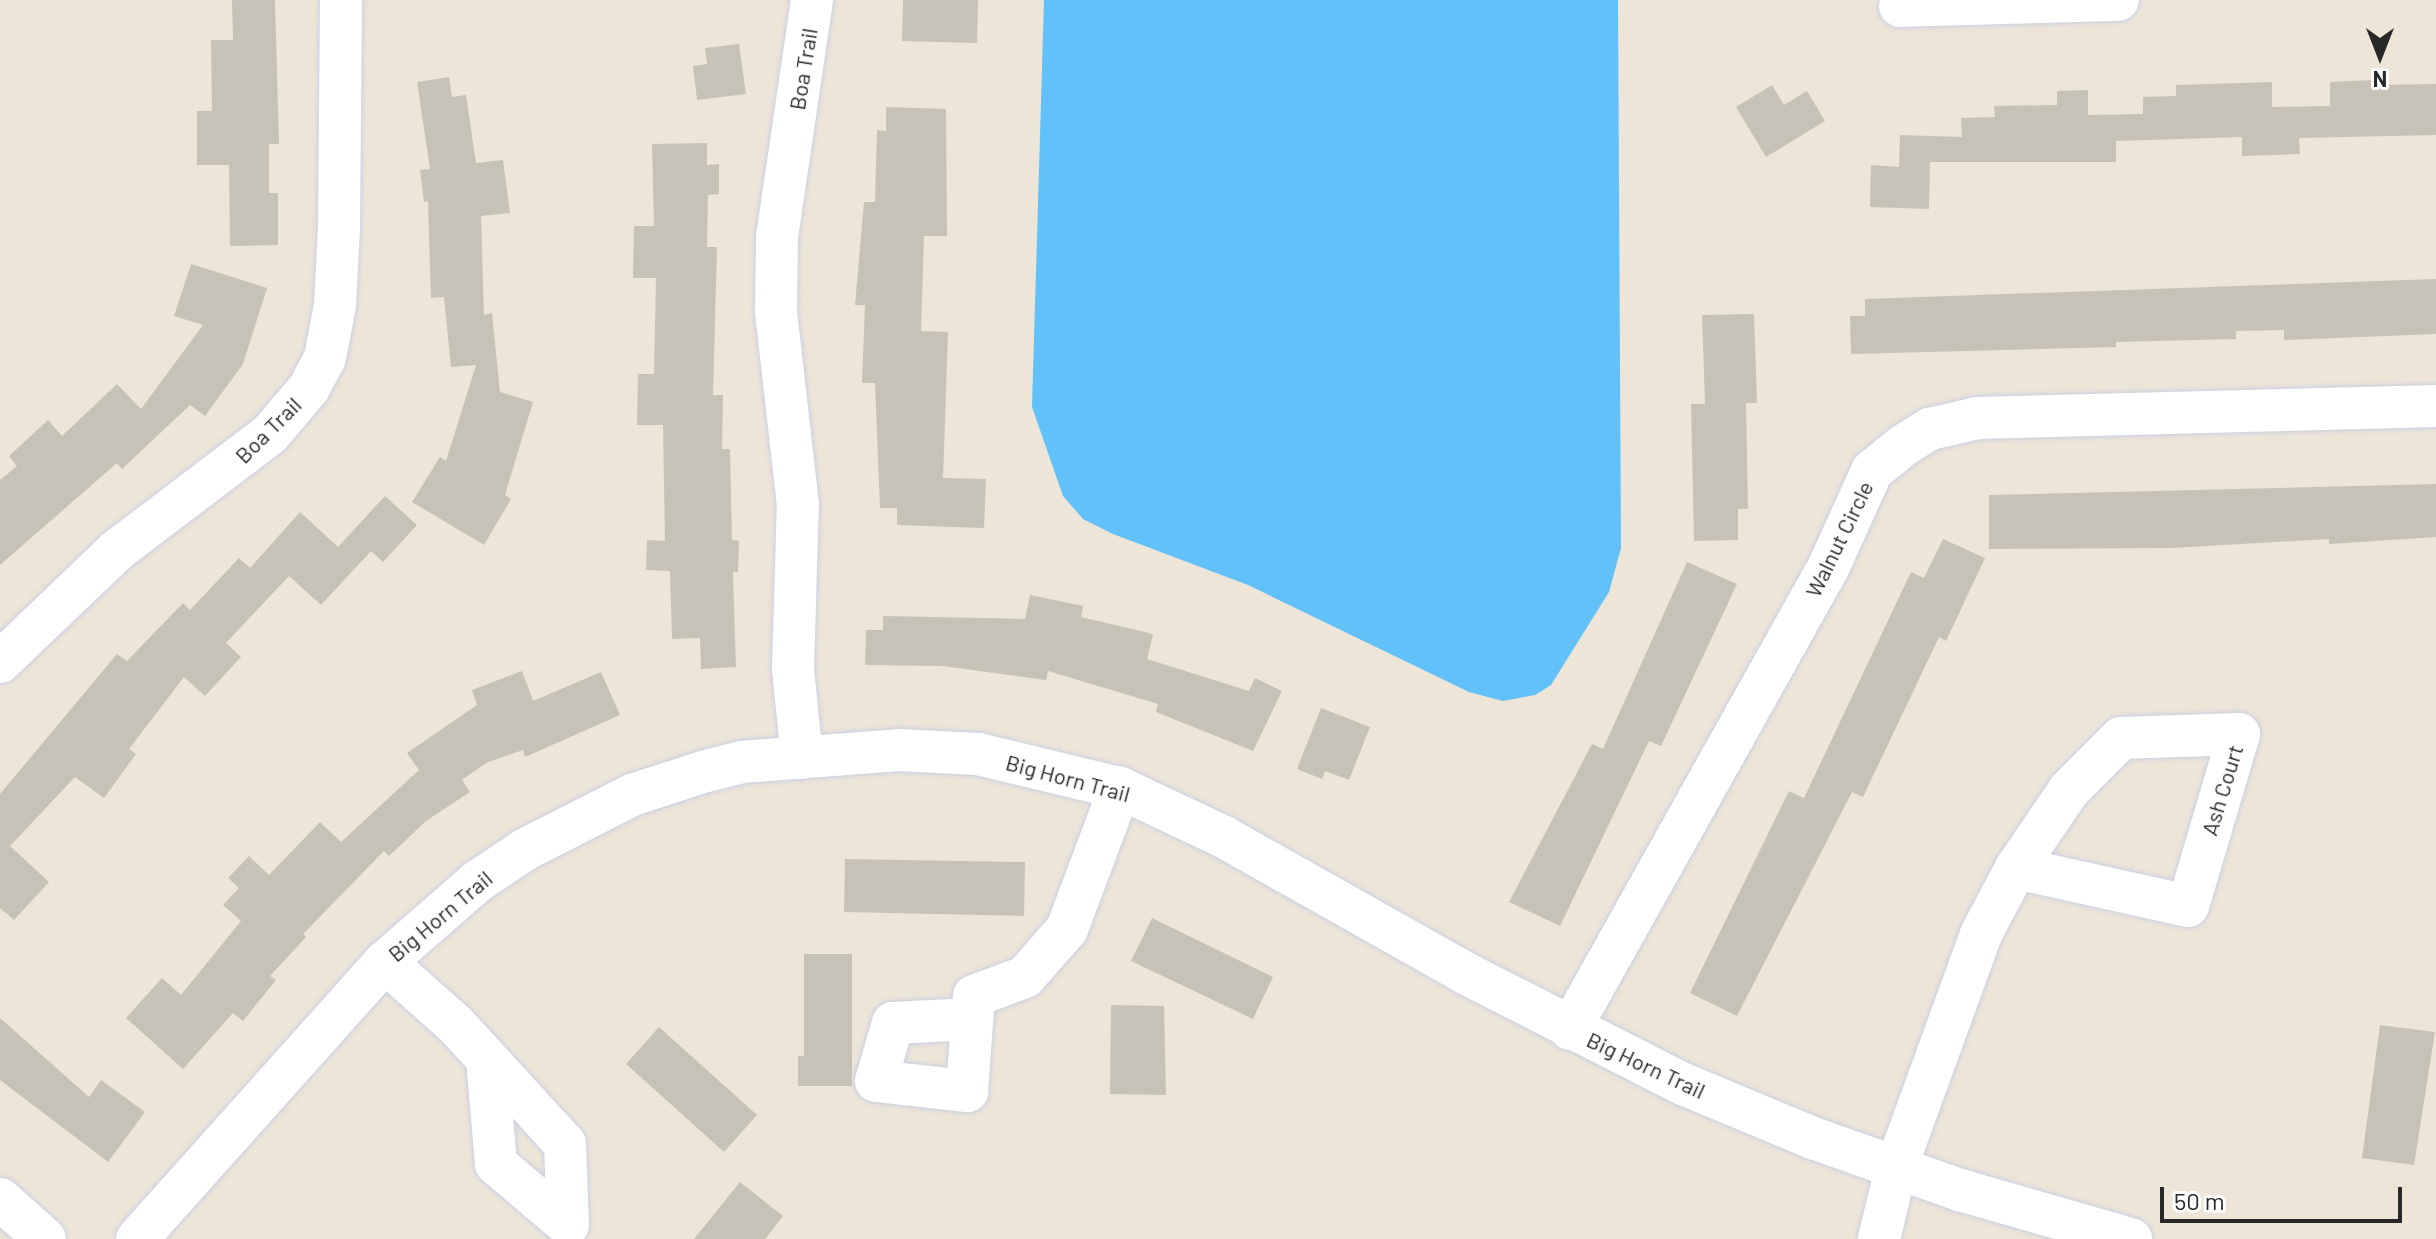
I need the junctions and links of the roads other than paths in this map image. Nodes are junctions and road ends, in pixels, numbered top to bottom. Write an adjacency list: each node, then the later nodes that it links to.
1 (341, 0): 6 (street, Boa Trail)
2 (812, 0): 7 (street, Boa Trail)
3 (2118, 0): 4 (street)
4 (1900, 6)
5 (2436, 406): 12 (street, Walnut Circle)
6 (0, 662)
7 (802, 758): 8 (street, Big Horn Trail); 10 (street, Big Horn Trail)
8 (1120, 788): 11 (street); 12 (street, Big Horn Trail)
9 (2016, 868): 9 (street, Ash Court); 14 (street, Ash Court)
10 (385, 962): 13 (street); 17 (street, Big Horn Trail)
11 (972, 1019)
12 (1570, 1029): 14 (street, Big Horn Trail)
13 (487, 1059)
14 (1896, 1168): 18 (street, Ash Court); 19 (street, Big Horn Trail)
15 (0, 1199): 16 (street)
16 (45, 1239)
17 (137, 1239)
18 (1879, 1239)
19 (2131, 1239)

